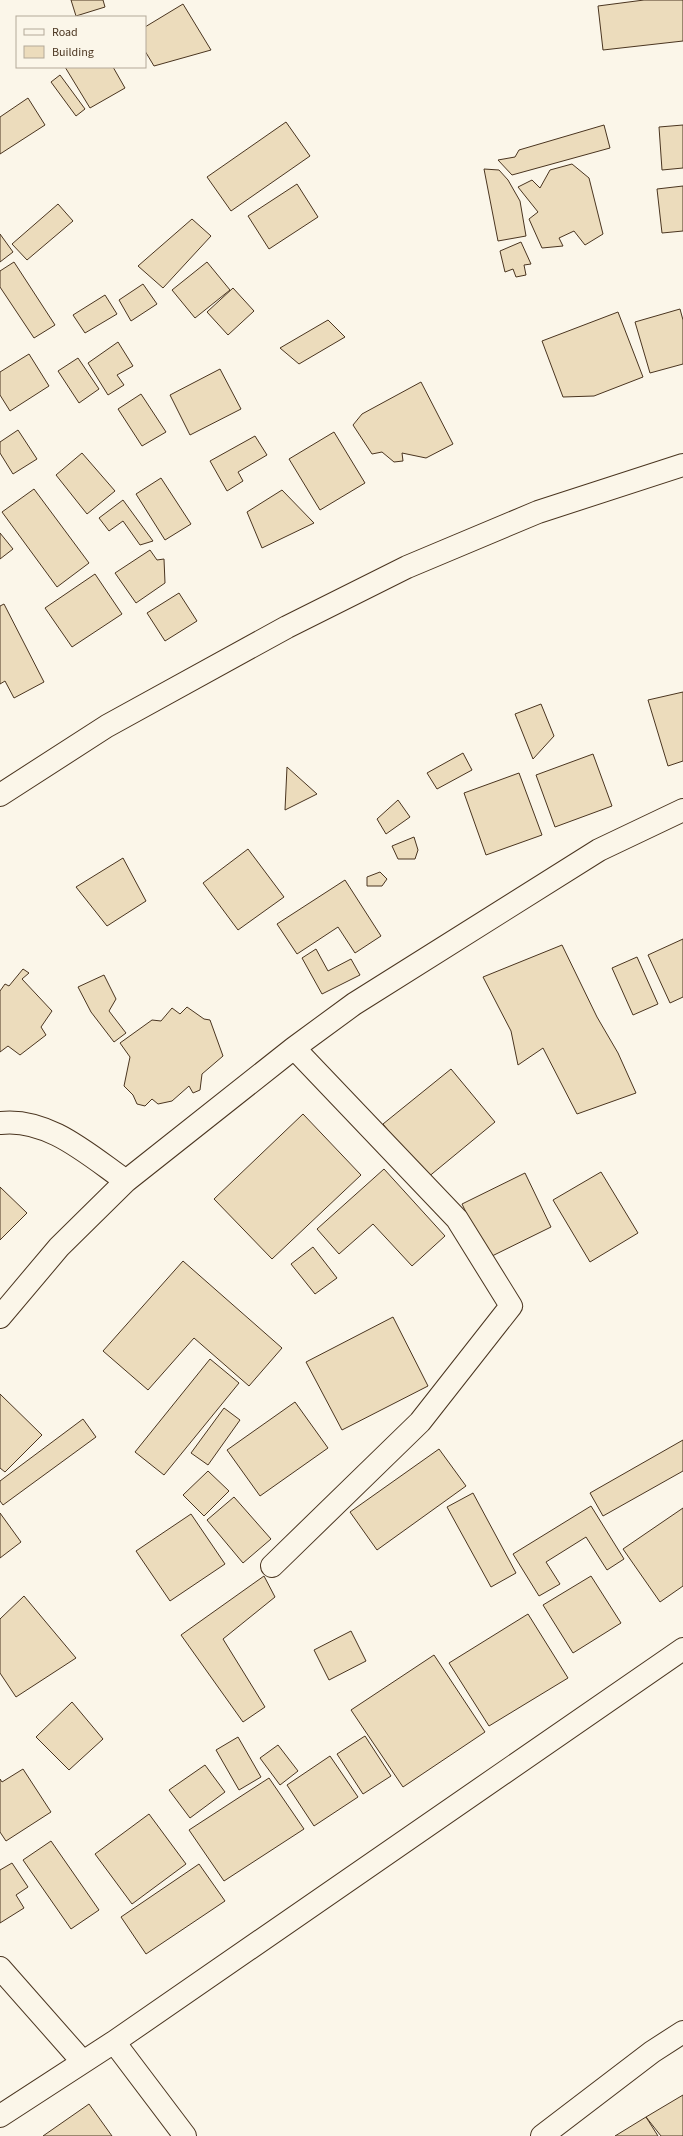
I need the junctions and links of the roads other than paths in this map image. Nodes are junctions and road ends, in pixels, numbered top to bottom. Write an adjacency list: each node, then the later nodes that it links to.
1 (683, 465): 2 (main road)
2 (0, 795)
3 (683, 810): 4 (main road)
4 (294, 1048): 6 (main road); 8 (main road)
5 (0, 1123): 6 (main road)
6 (126, 1181): 7 (main road)
7 (0, 1317)
8 (272, 1566)
9 (683, 1649): 12 (main road)
10 (0, 1968): 13 (main road)
11 (683, 2032): 16 (main road)
12 (114, 2042): 13 (main road); 15 (main road)
13 (82, 2061): 14 (main road)
14 (0, 2116)
15 (185, 2136)
16 (542, 2136)

